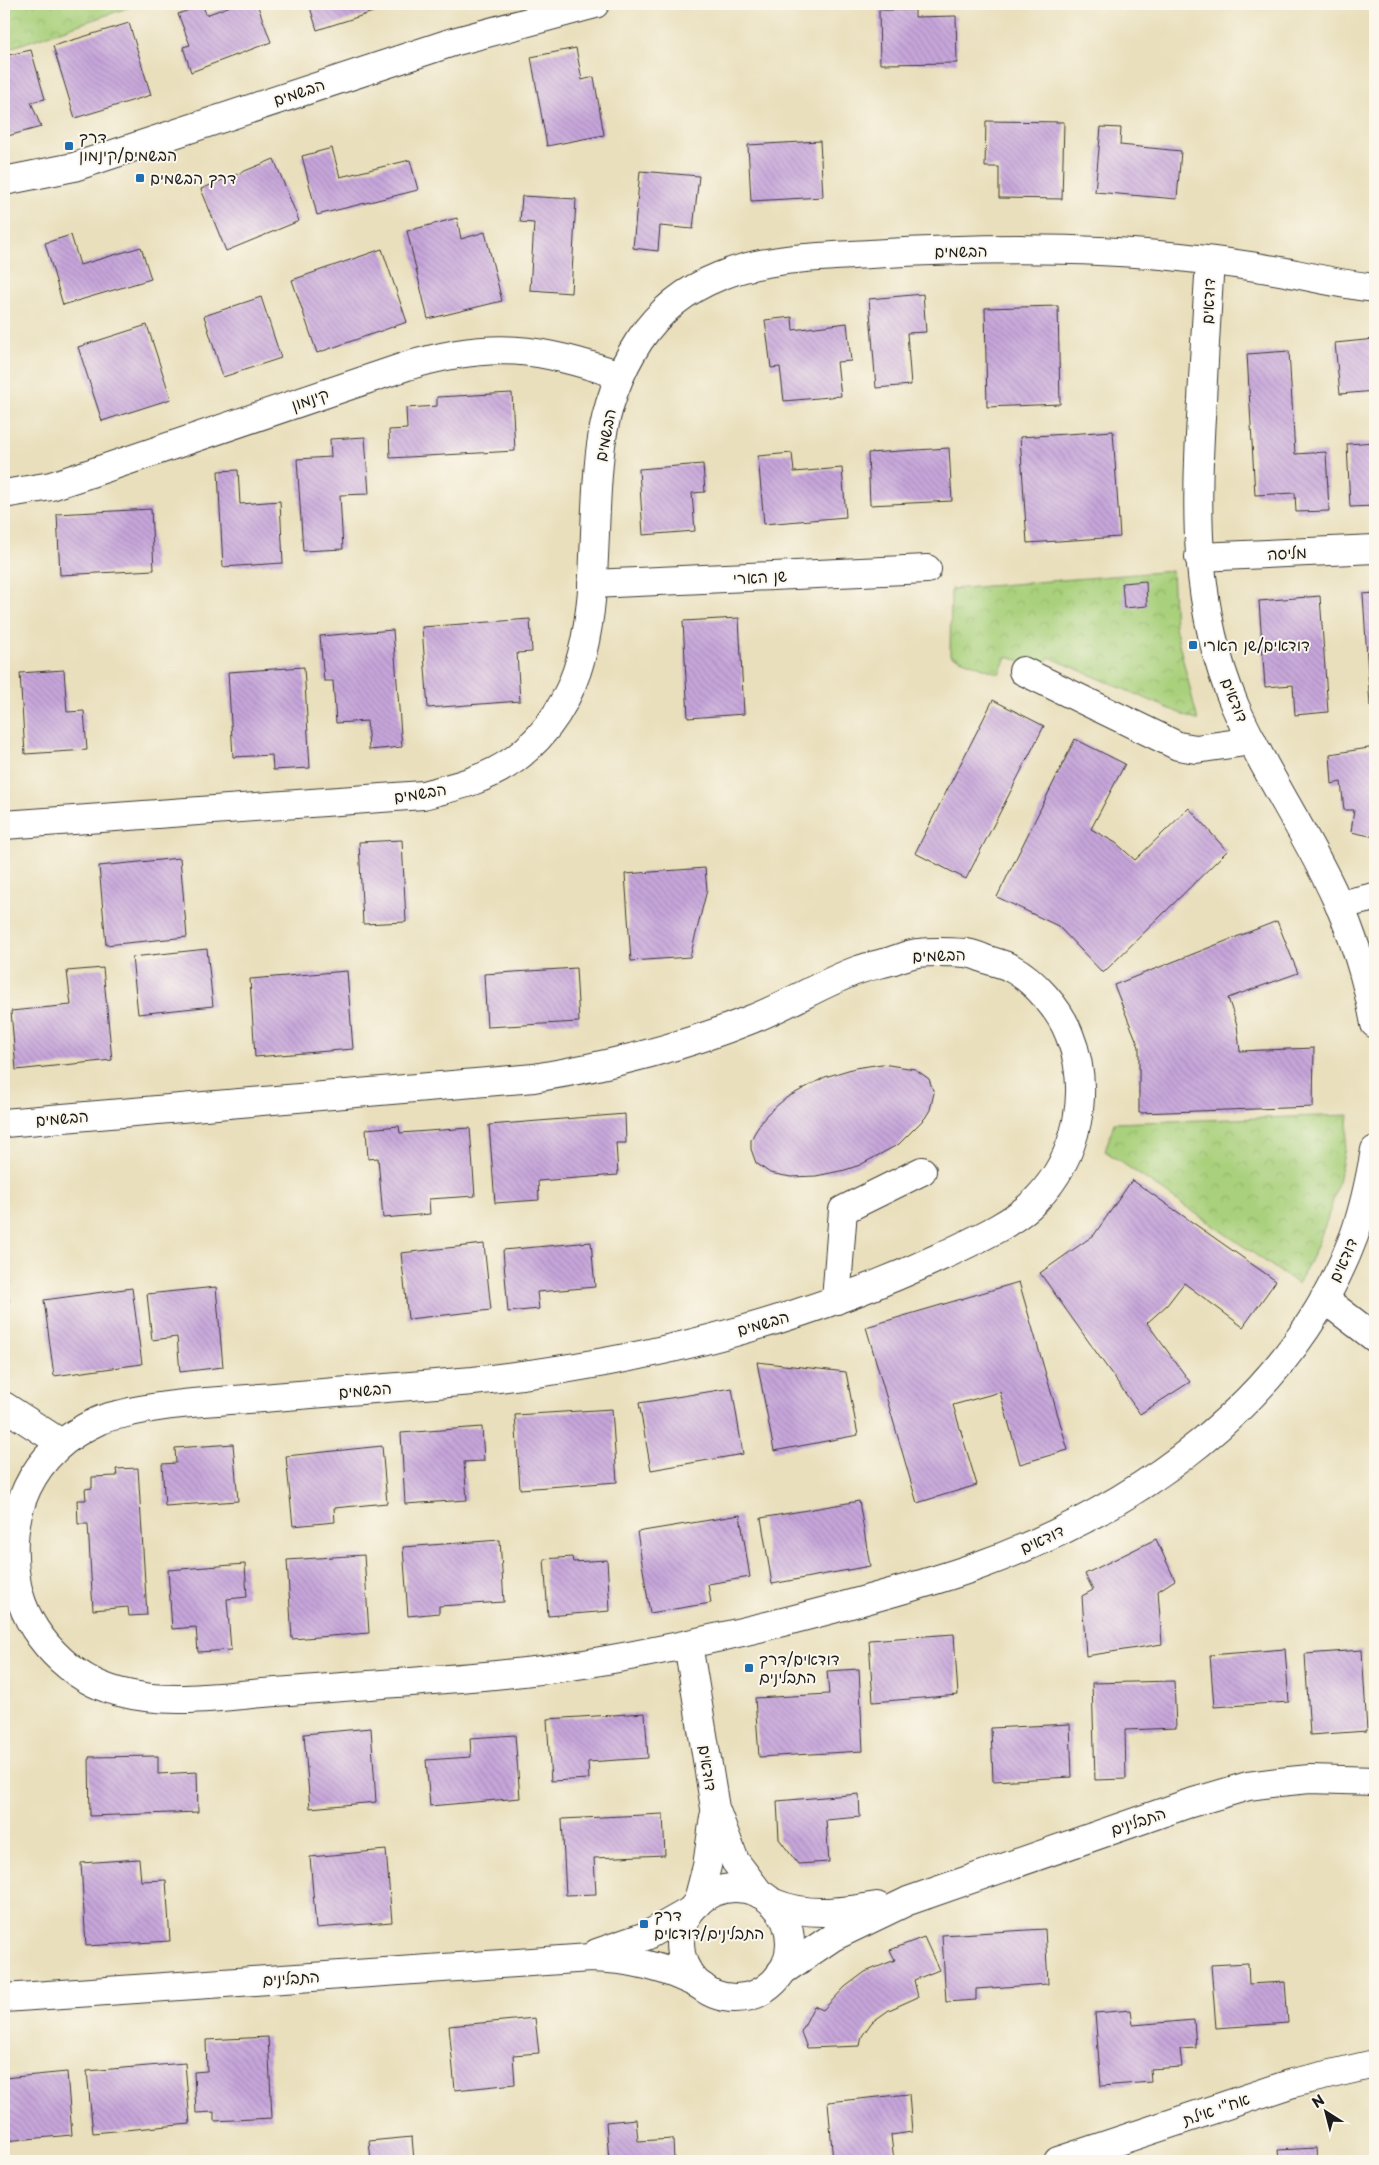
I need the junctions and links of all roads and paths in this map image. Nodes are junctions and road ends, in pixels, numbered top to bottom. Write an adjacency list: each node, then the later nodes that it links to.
1 (595, 4): 2 (street, הבשמים)
2 (4, 180)
3 (1210, 261): 4 (street, הבשמים); 5 (street, הבשמים); 8 (street, דודאים)
4 (1375, 288)
5 (620, 375): 6 (street, קינמון); 10 (street, הבשמים)
6 (4, 494)
7 (1375, 549): 8 (street, מליסה)
8 (1199, 558): 12 (street, דודאים)
9 (927, 569): 10 (street, שן הארי)
10 (592, 584): 13 (street, הבשמים)
11 (1023, 671): 12 (street)
12 (1252, 741): 15 (street, דודאים)
13 (4, 825)
14 (1375, 898): 15 (street)
15 (1339, 905): 16 (street, דודאים)
16 (1375, 1024)
17 (4, 1123): 21 (street, הבשמים)
18 (1375, 1150): 20 (street, דודאים)
19 (922, 1171): 21 (street)
20 (1324, 1299): 22 (street); 25 (street, דודאים)
21 (836, 1300): 24 (street, הבשמים)
22 (1375, 1338)
23 (4, 1406): 24 (street)
24 (61, 1443): 25 (street, הבשמים)
25 (688, 1644): 27 (street, דודאים)
26 (1375, 1781): 29 (street, התבלינים)
27 (715, 1808): 28 (street, דודאים); 30 (street, דודאים)
28 (767, 1899): 29 (street, התבלינים); 30 (street); 32 (street)
29 (908, 1901): 32 (street, התבלינים)
30 (694, 1907): 31 (street, התבלינים); 33 (street)
31 (579, 1958): 33 (street, התבלינים); 34 (street, התבלינים)
32 (781, 1972): 33 (street)
33 (703, 1987)
34 (4, 1998)
35 (1375, 2065): 36 (street, אח"י אילת)
36 (1058, 2161)

